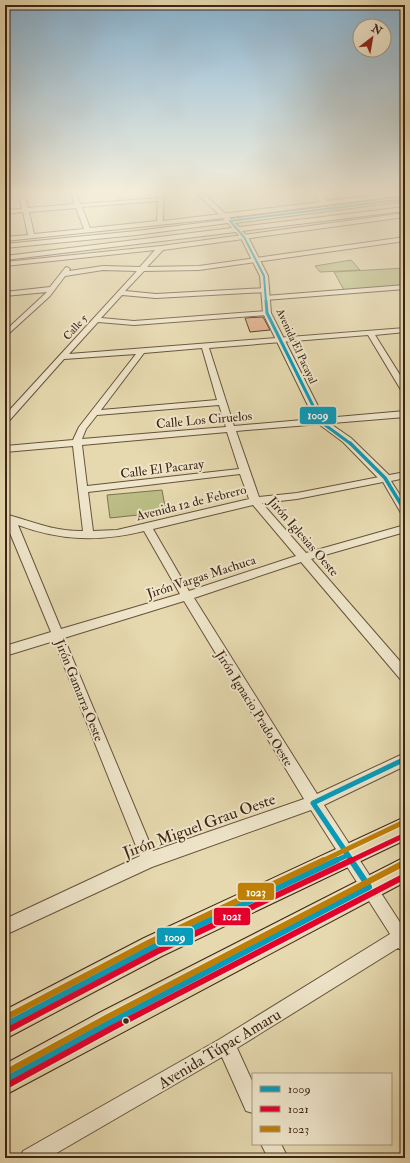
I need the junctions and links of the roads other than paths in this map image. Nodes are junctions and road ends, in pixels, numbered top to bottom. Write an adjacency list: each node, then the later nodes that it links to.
1 (120, 246): 7 (street)
2 (171, 246): 5 (street)
3 (248, 246): 8 (street, Avenida El Pacayal)
4 (351, 246): 8 (street)
5 (161, 248): 6 (street); 10 (street, Calle 5)
6 (73, 257): 9 (street); 11 (street)
7 (5, 258)
8 (256, 261): 10 (street); 16 (street, Avenida El Pacayal)
9 (5, 264)
10 (141, 269): 11 (street); 14 (street, Calle 5)
11 (64, 274): 13 (street)
12 (405, 287): 16 (street)
13 (53, 289): 15 (street); 21 (street)
14 (120, 293): 16 (street); 18 (street, Calle 5)
15 (5, 294)
16 (265, 294): 17 (street, Avenida El Pacayal)
17 (266, 313): 18 (street); 22 (street, Avenida El Pacayal)
18 (96, 320): 25 (street, Calle 5)
19 (405, 330): 20 (street)
20 (370, 332): 22 (street); 26 (street)
21 (5, 335)
22 (280, 341): 23 (street); 31 (street, Avenida El Pacayal)
23 (205, 347): 24 (street); 27 (street, Jirón Iglesias Oeste)
24 (141, 352): 25 (street); 28 (street)
25 (63, 357): 30 (street, Calle 5)
26 (405, 390)
27 (222, 402): 28 (street); 32 (street, Jirón Iglesias Oeste)
28 (95, 413): 33 (street)
29 (405, 414): 31 (street, Calle Los Ciruelos)
30 (5, 420)
31 (321, 422): 32 (street, Calle Los Ciruelos); 37 (street, Avenida El Pacayal)
32 (232, 429): 33 (street, Calle Los Ciruelos); 35 (street, Jirón Iglesias Oeste)
33 (77, 442): 34 (street, Calle Los Ciruelos); 38 (street)
34 (5, 449)
35 (244, 471): 38 (street, Calle El Pacaray); 39 (street, Jirón Iglesias Oeste)
36 (405, 475): 37 (street, Avenida 12 de Febrero)
37 (385, 478): 39 (street, Avenida 12 de Febrero); 40 (street)
38 (83, 490): 44 (street)
39 (255, 501): 42 (street, Avenida 12 de Febrero); 45 (street, Jirón Iglesias Oeste)
40 (405, 512)
41 (7, 517): 44 (street, Avenida 12 de Febrero); 47 (street, Jirón Gamarra Oeste)
42 (147, 526): 44 (street, Avenida 12 de Febrero); 46 (street, Jirón Ignacio Prado Oeste)
43 (405, 528): 45 (street, Jirón Vargas Machuca)
44 (89, 536)
45 (305, 557): 46 (street, Jirón Vargas Machuca); 49 (street, Jirón Iglesias Oeste)
46 (186, 596): 47 (street, Jirón Vargas Machuca); 51 (street, Jirón Ignacio Prado Oeste)
47 (58, 634): 48 (street, Jirón Vargas Machuca); 54 (street, Jirón Gamarra Oeste)
48 (5, 651)
49 (405, 676)
50 (405, 759): 51 (street, Jirón Miguel Grau Oeste)
51 (313, 803): 53 (street, Jirón Ignacio Prado Oeste); 54 (street, Jirón Miguel Grau Oeste)
52 (405, 828): 53 (highway)
53 (348, 855): 56 (street, Jirón Ignacio Prado Oeste); 59 (highway)
54 (149, 860): 57 (street, Jirón Miguel Grau Oeste)
55 (405, 869): 56 (highway)
56 (368, 887): 58 (street, Jirón Ignacio Prado Oeste); 61 (highway)
57 (5, 927)
58 (404, 938): 60 (street, Avenida Túpac Amaru)
59 (5, 1026)
60 (226, 1045): 62 (street); 64 (street, Avenida Túpac Amaru)
61 (5, 1080)
62 (252, 1102)
63 (272, 1145): 65 (street)
64 (30, 1158)
65 (278, 1158)

